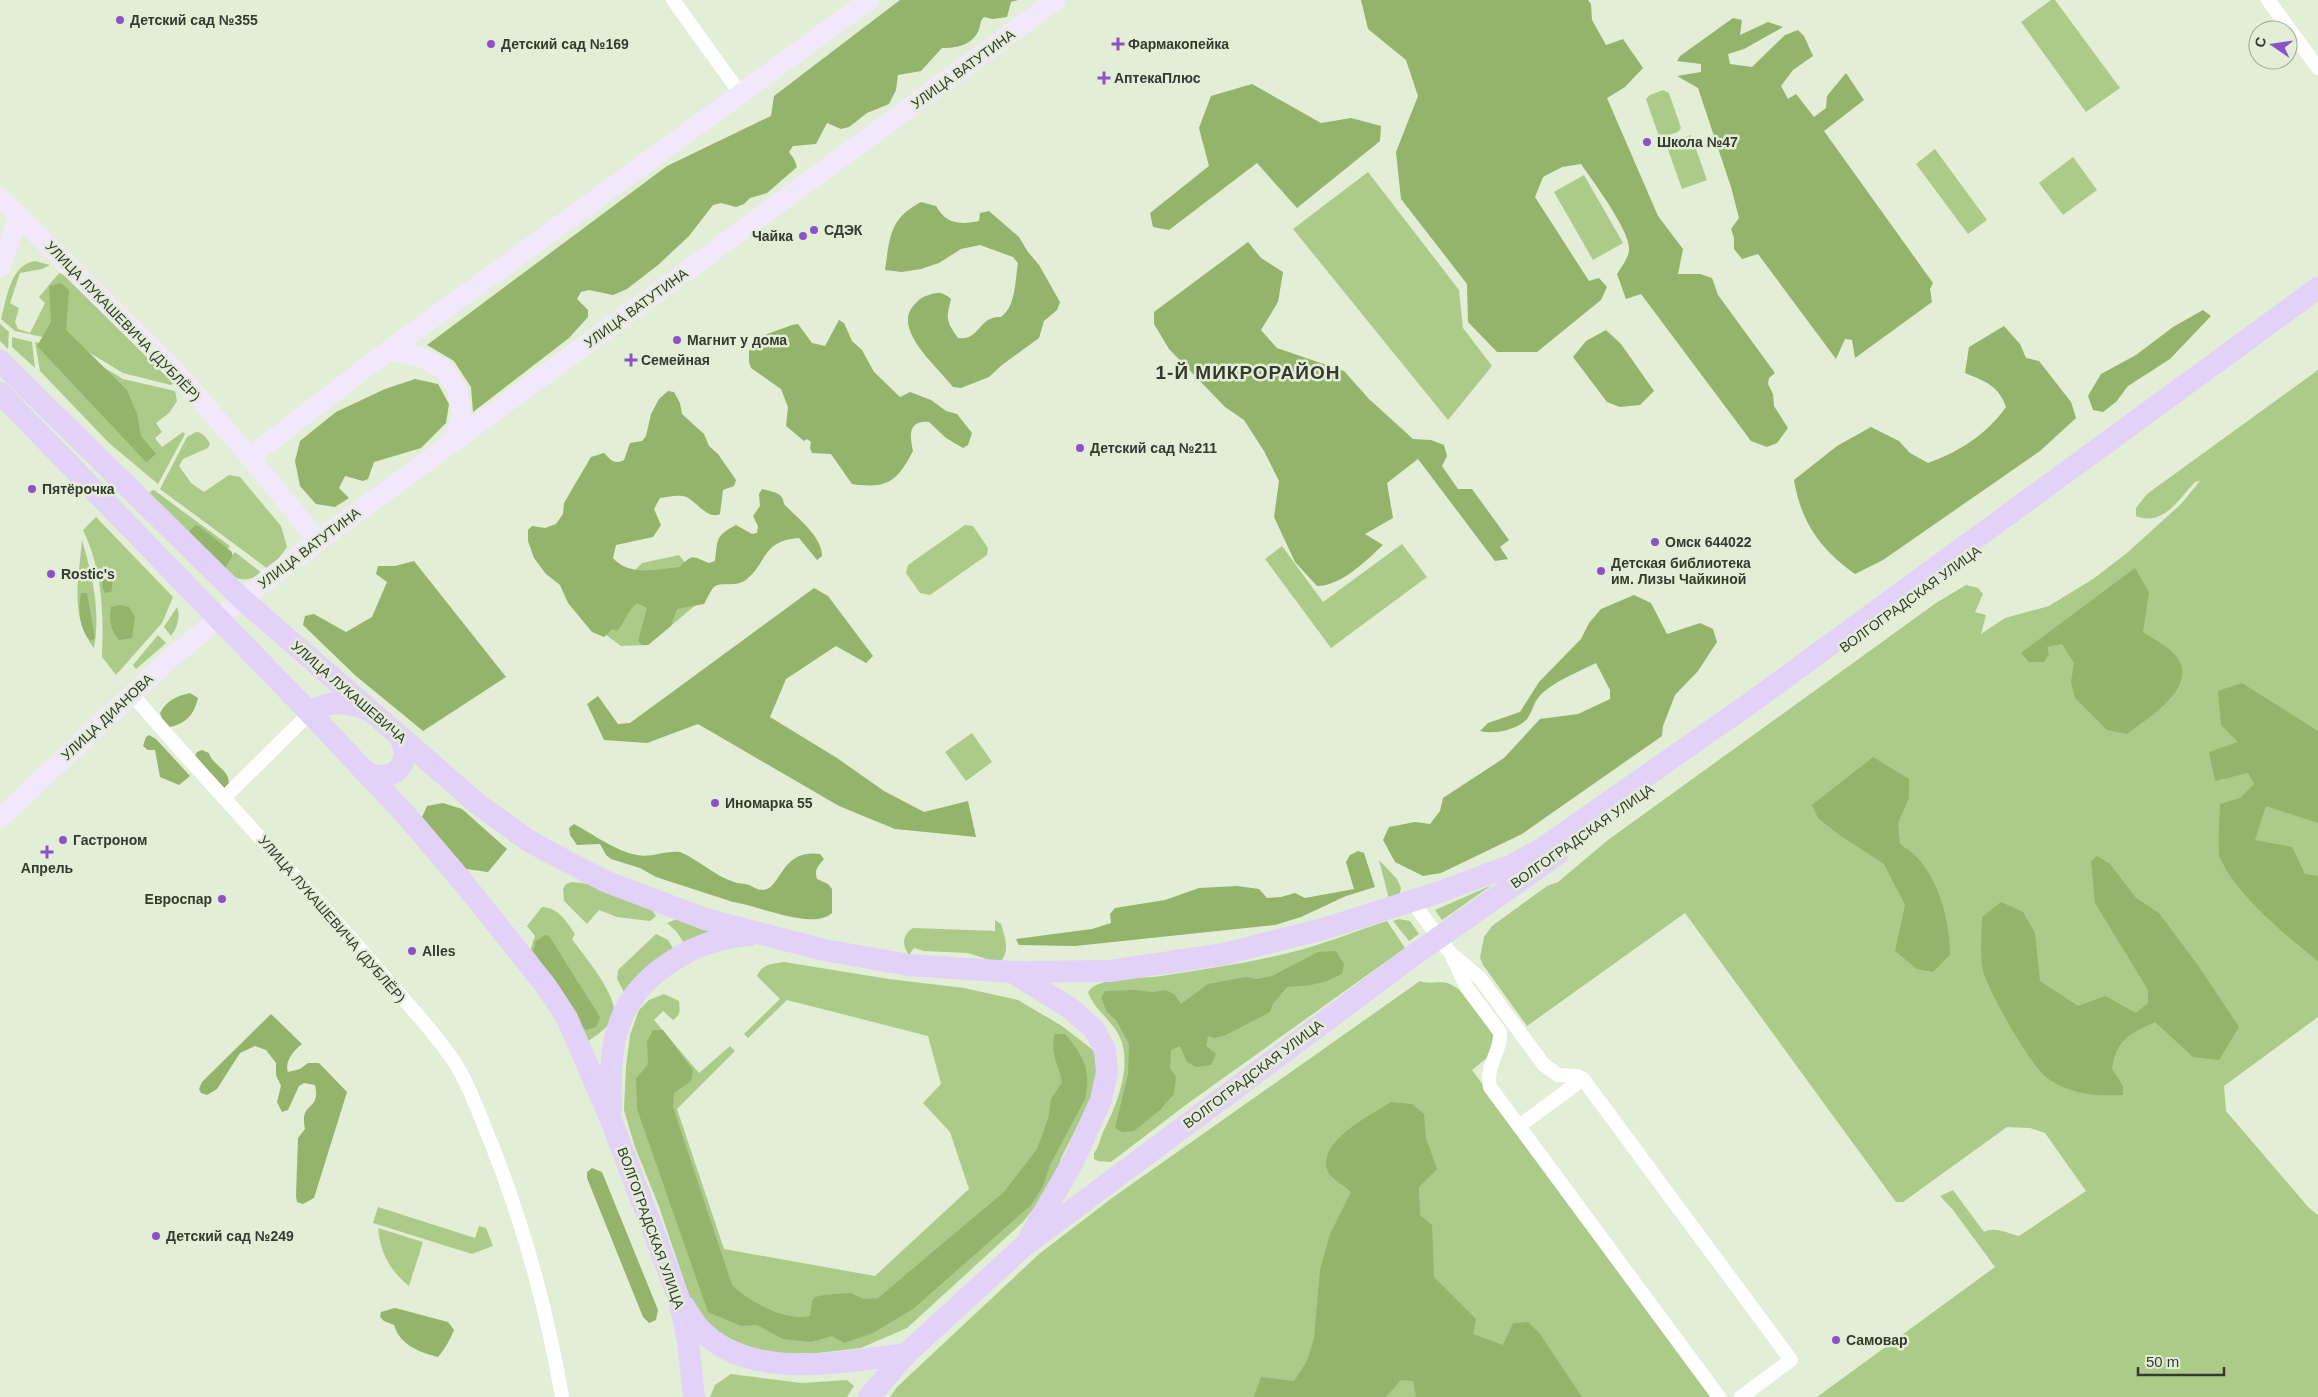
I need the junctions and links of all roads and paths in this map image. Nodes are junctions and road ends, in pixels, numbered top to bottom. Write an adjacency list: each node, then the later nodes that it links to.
1 (673, 0): 6 (street)
2 (869, 0): 6 (main road)
3 (1056, 0): 15 (main road, УЛИЦА ВАТУТИНА)
4 (2268, 0): 5 (street)
5 (2318, 68)
6 (740, 94): 12 (main road)
7 (0, 198): 8 (main road, УЛИЦА ЛУКАШЕВИЧА (ДУБЛЁР))
8 (19, 216): 9 (main road); 16 (main road, УЛИЦА ЛУКАШЕВИЧА (ДУБЛЁР))
9 (0, 268)
10 (2318, 288): 27 (main road, ВОЛГОГРАДСКАЯ УЛИЦА)
11 (2318, 304): 29 (main road, ВОЛГОГРАДСКАЯ УЛИЦА)
12 (389, 350): 15 (main road); 16 (main road)
13 (0, 361): 18 (main road, УЛИЦА ЛУКАШЕВИЧА)
14 (0, 393): 19 (main road)
15 (452, 442): 17 (main road, УЛИЦА ВАТУТИНА)
16 (250, 457): 17 (main road, УЛИЦА ЛУКАШЕВИЧА (ДУБЛЁР))
17 (318, 540): 18 (main road, УЛИЦА ВАТУТИНА)
18 (242, 599): 19 (main road, УЛИЦА ВАТУТИНА); 21 (main road, УЛИЦА ЛУКАШЕВИЧА)
19 (218, 618): 20 (main road, УЛИЦА ДИАНОВА); 22 (main road)
20 (131, 693): 25 (street, УЛИЦА ЛУКАШЕВИЧА (ДУБЛЁР)); 26 (main road, УЛИЦА ДИАНОВА)
21 (371, 712): 22 (main road); 23 (main road, УЛИЦА ЛУКАШЕВИЧА)
22 (310, 713): 24 (main road); 25 (street)
23 (398, 735): 24 (main road); 28 (main road, УЛИЦА ЛУКАШЕВИЧА)
24 (363, 770): 32 (main road)
25 (224, 798): 37 (street, УЛИЦА ЛУКАШЕВИЧА (ДУБЛЁР))
26 (0, 818)
27 (1412, 901): 29 (street); 30 (main road, ВОЛГОГРАДСКАЯ УЛИЦА)
28 (758, 934): 30 (main road, ВОЛГОГРАДСКАЯ УЛИЦА); 32 (main road)
29 (1445, 946): 31 (street); 33 (street); 34 (main road, ВОЛГОГРАДСКАЯ УЛИЦА)
30 (1012, 972): 34 (main road)
31 (1583, 1079): 33 (street); 41 (street)
32 (611, 1120): 35 (main road, ВОЛГОГРАДСКАЯ УЛИЦА)
33 (1519, 1126): 40 (street)
34 (1024, 1246): 36 (main road, ВОЛГОГРАДСКАЯ УЛИЦА)
35 (679, 1299): 36 (main road); 38 (main road, ВОЛГОГРАДСКАЯ УЛИЦА)
36 (906, 1354): 39 (main road, ВОЛГОГРАДСКАЯ УЛИЦА)
37 (562, 1397)
38 (694, 1397)
39 (869, 1397)
40 (1719, 1397)
41 (1741, 1397)

